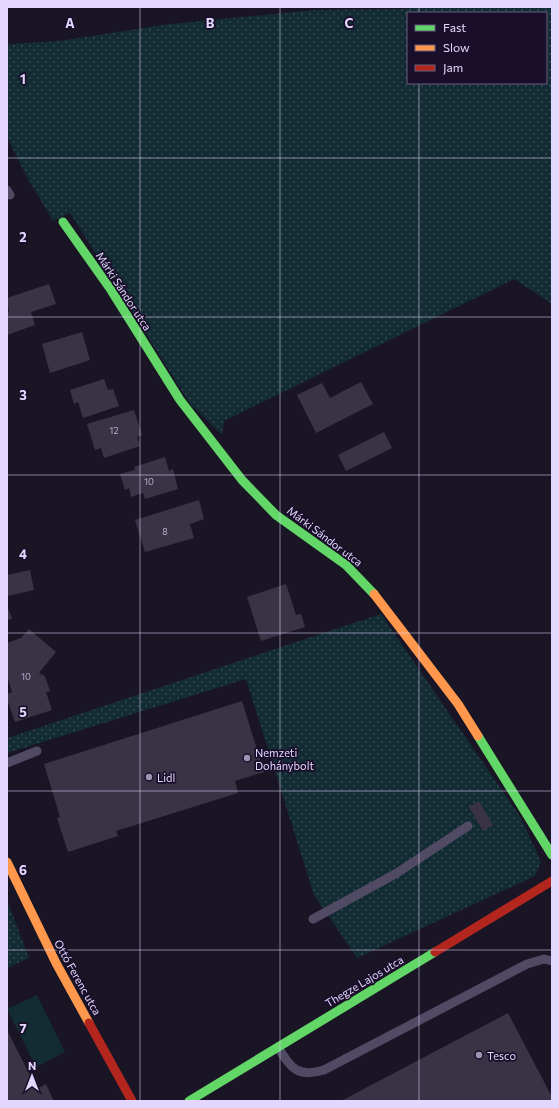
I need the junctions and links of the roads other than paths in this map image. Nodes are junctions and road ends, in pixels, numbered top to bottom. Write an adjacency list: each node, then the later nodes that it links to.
1 (63, 222): 5 (street, Márki Sándor utca)
2 (37, 751): 3 (lane)
3 (7, 763)
4 (468, 826): 8 (lane)
5 (552, 855)
6 (7, 862): 11 (street, Ottó Ferenc utca)
7 (552, 882): 10 (street, Thegze Lajos utca)
8 (313, 919)
9 (552, 961): 10 (lane)
10 (278, 1047): 12 (street, Thegze Lajos utca)
11 (132, 1101)
12 (189, 1101)

